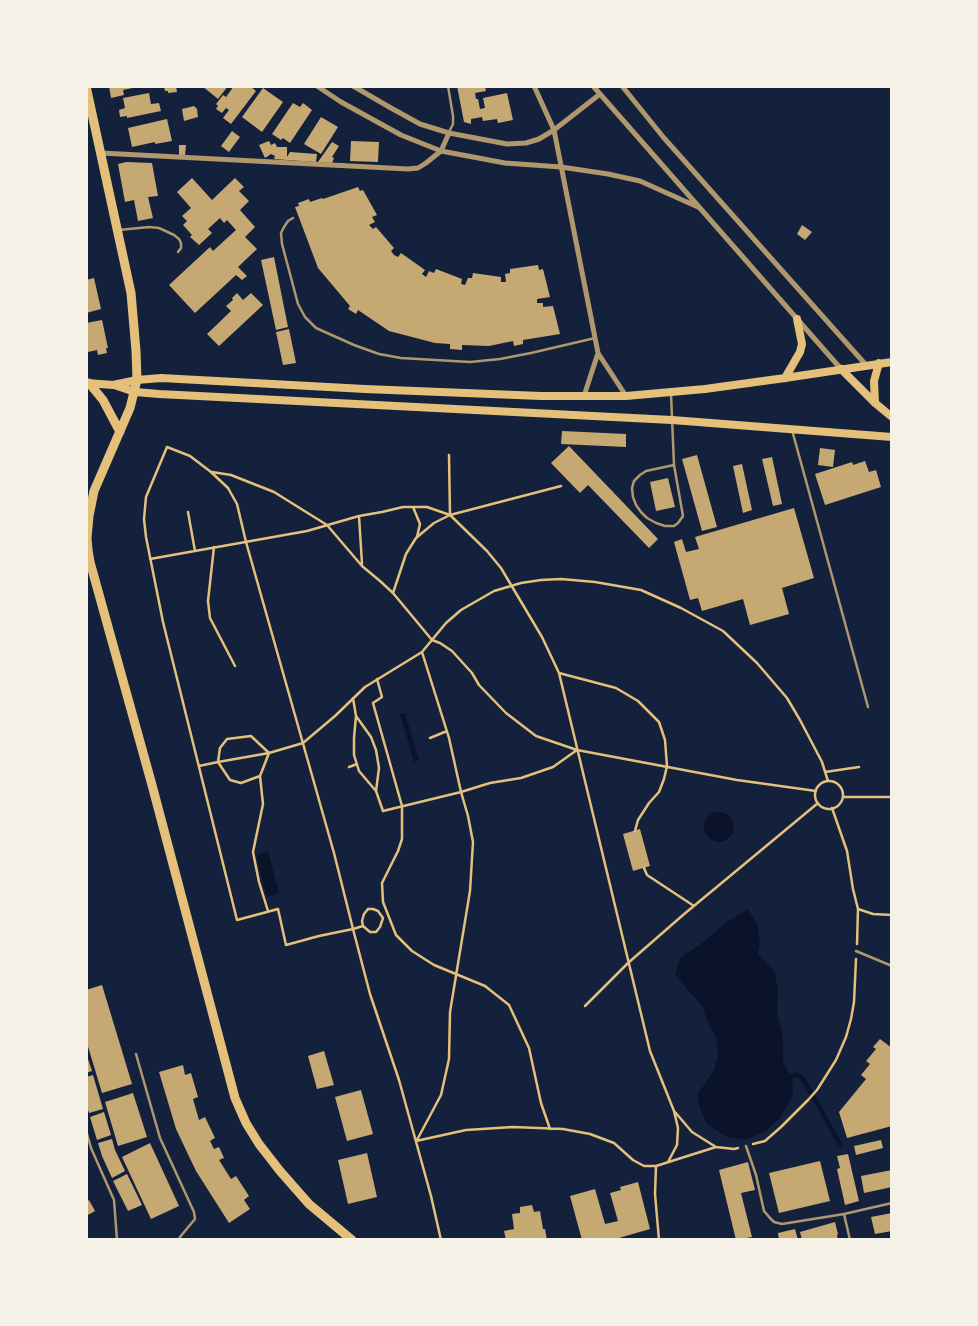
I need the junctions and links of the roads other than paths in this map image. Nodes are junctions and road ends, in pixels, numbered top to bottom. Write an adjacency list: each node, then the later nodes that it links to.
1 (86, 86): 12 (main road)
2 (317, 86): 11 (street)
3 (353, 86): 10 (street)
4 (448, 86): 10 (lane)
5 (534, 86): 9 (street)
6 (593, 86): 8 (street)
7 (622, 86): 23 (street)
8 (600, 94): 9 (street); 14 (street)
9 (554, 130): 10 (street); 13 (street)
10 (449, 134): 11 (street)
11 (441, 151): 12 (street); 13 (street)
12 (100, 153): 16 (main road)
13 (561, 167): 14 (street); 19 (street)
14 (698, 207): 18 (street)
15 (293, 218): 19 (lane)
16 (117, 230): 17 (lane); 26 (main road)
17 (178, 252)
18 (797, 319): 24 (street); 25 (main road)
19 (595, 338): 20 (street)
20 (598, 353): 31 (street); 32 (street)
21 (892, 362): 22 (main road)
22 (879, 363): 23 (main road); 33 (main road)
23 (866, 365): 24 (main road)
24 (841, 369): 25 (main road); 33 (main road)
25 (785, 378): 30 (main road)
26 (137, 380): 28 (main road); 29 (main road); 31 (main road)
27 (88, 383): 28 (main road); 37 (main road)
28 (113, 385): 29 (main road)
29 (135, 392): 35 (main road); 37 (main road)
30 (671, 393): 32 (main road); 35 (lane)
31 (584, 396): 32 (main road)
32 (626, 396)
33 (875, 403): 34 (main road)
34 (892, 416)
35 (672, 420): 36 (main road); 39 (lane)
36 (791, 429): 38 (main road); 40 (lane)
37 (120, 432): 48 (main road)
38 (892, 436)
39 (674, 464): 39 (lane)
40 (868, 707)
41 (856, 950): 42 (lane)
42 (892, 966)
43 (136, 1054): 50 (lane)
44 (86, 1130): 49 (lane)
45 (746, 1146): 47 (lane)
46 (892, 1203): 47 (lane)
47 (844, 1214): 53 (lane)
48 (337, 1227): 51 (main road); 52 (main road)
49 (117, 1240)
50 (179, 1240)
51 (352, 1240)
52 (357, 1240)
53 (850, 1240)

